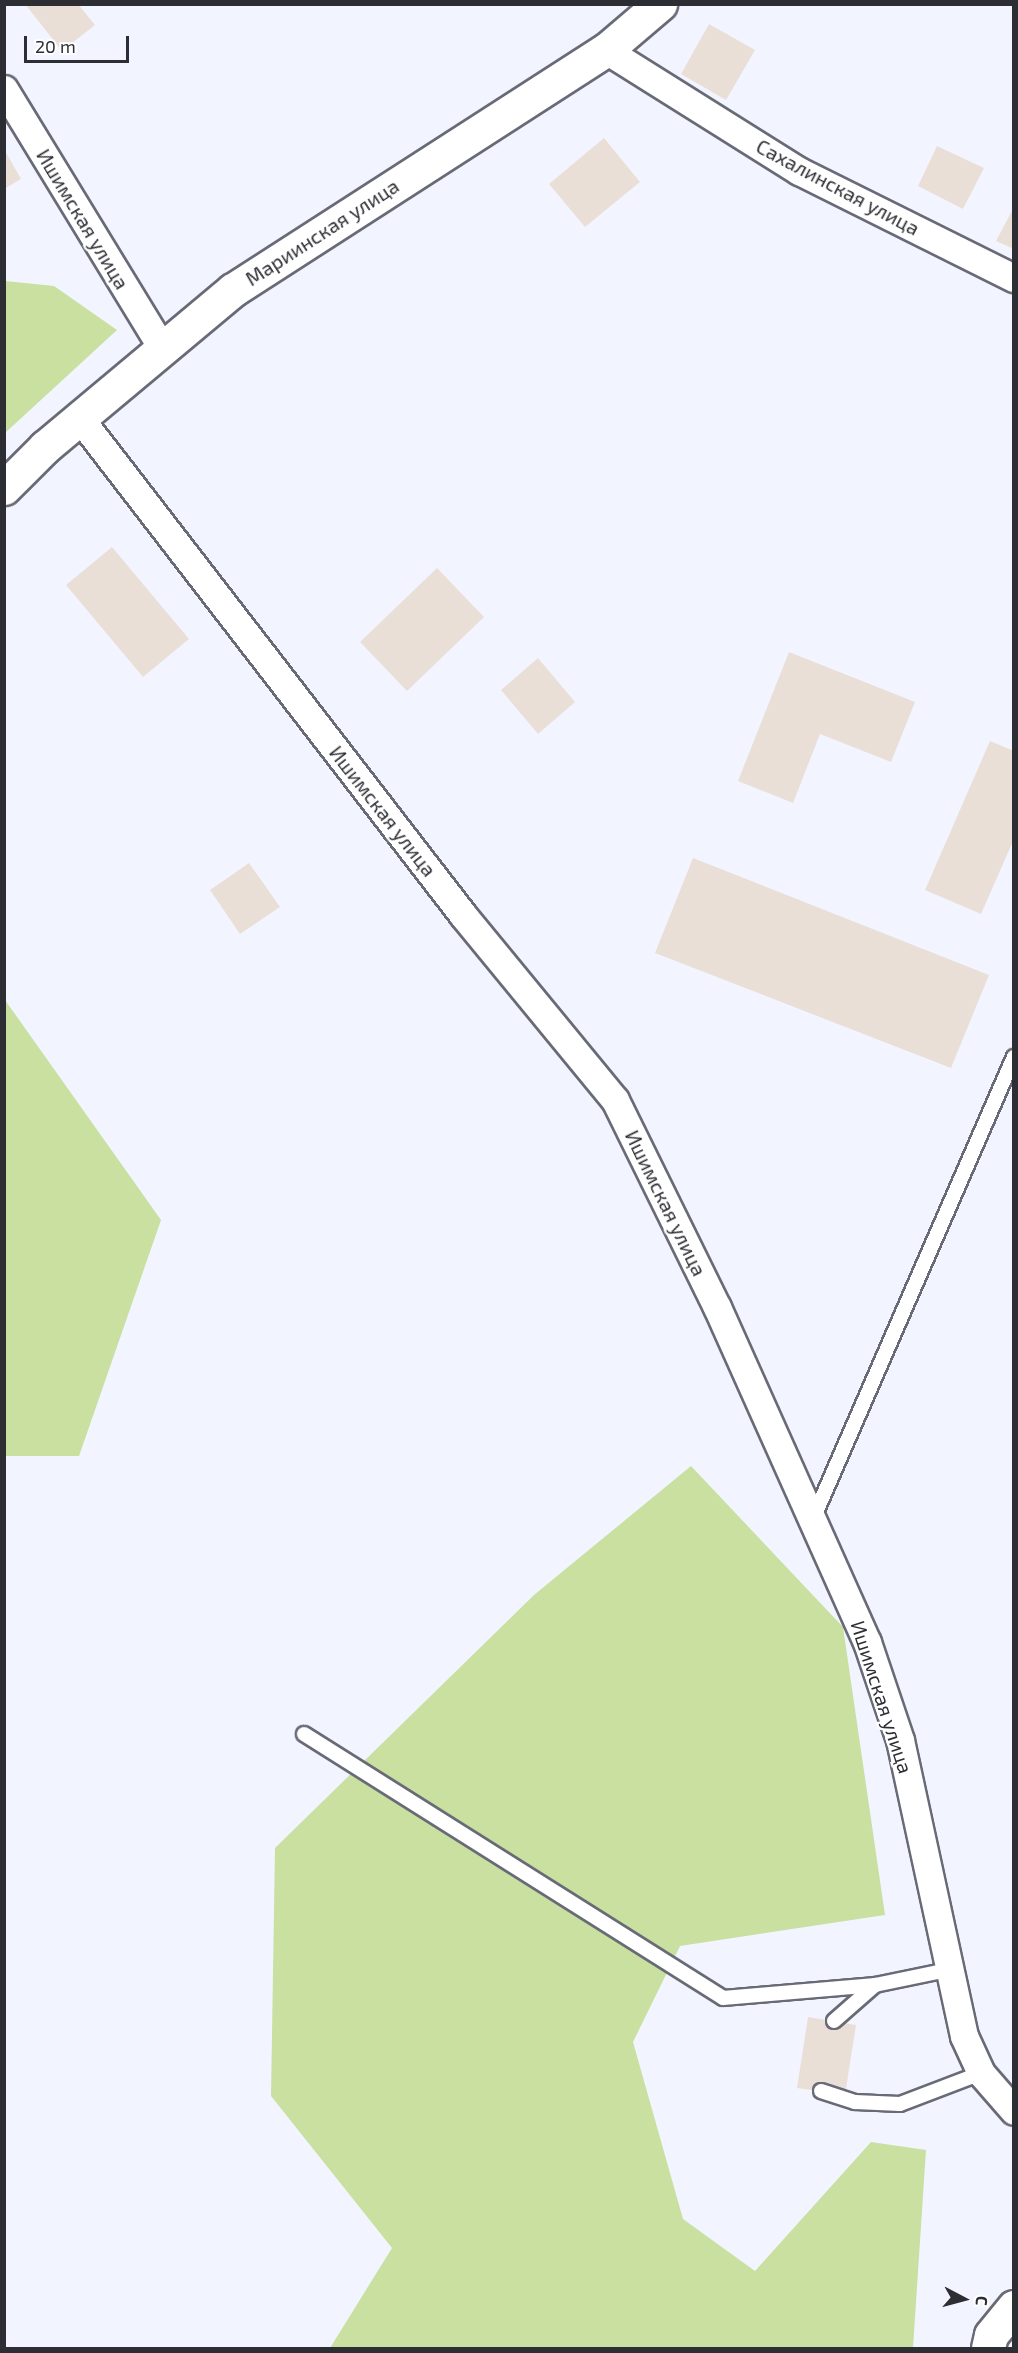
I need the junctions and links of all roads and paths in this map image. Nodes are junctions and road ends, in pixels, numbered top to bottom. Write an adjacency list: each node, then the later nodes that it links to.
1 (660, 4): 2 (main road, Мариинская улица)
2 (606, 50): 4 (street, Сахалинская улица); 5 (main road, Мариинская улица)
3 (4, 89): 5 (street, Ишимская улица)
4 (1014, 278)
5 (162, 348): 6 (main road, Мариинская улица)
6 (81, 420): 7 (main road, Мариинская улица); 9 (street, Ишимская улица)
7 (4, 488)
8 (1014, 1057): 9 (lane)
9 (812, 1521): 11 (street, Ишимская улица)
10 (304, 1734): 12 (lane)
11 (952, 1969): 12 (lane); 14 (street, Ишимская улица)
12 (875, 1985): 13 (lane)
13 (834, 2021)
14 (981, 2073): 15 (lane); 16 (street, Ишимская улица)
15 (821, 2091)
16 (1014, 2111)
17 (1014, 2307): 18 (main road)
18 (988, 2349)

